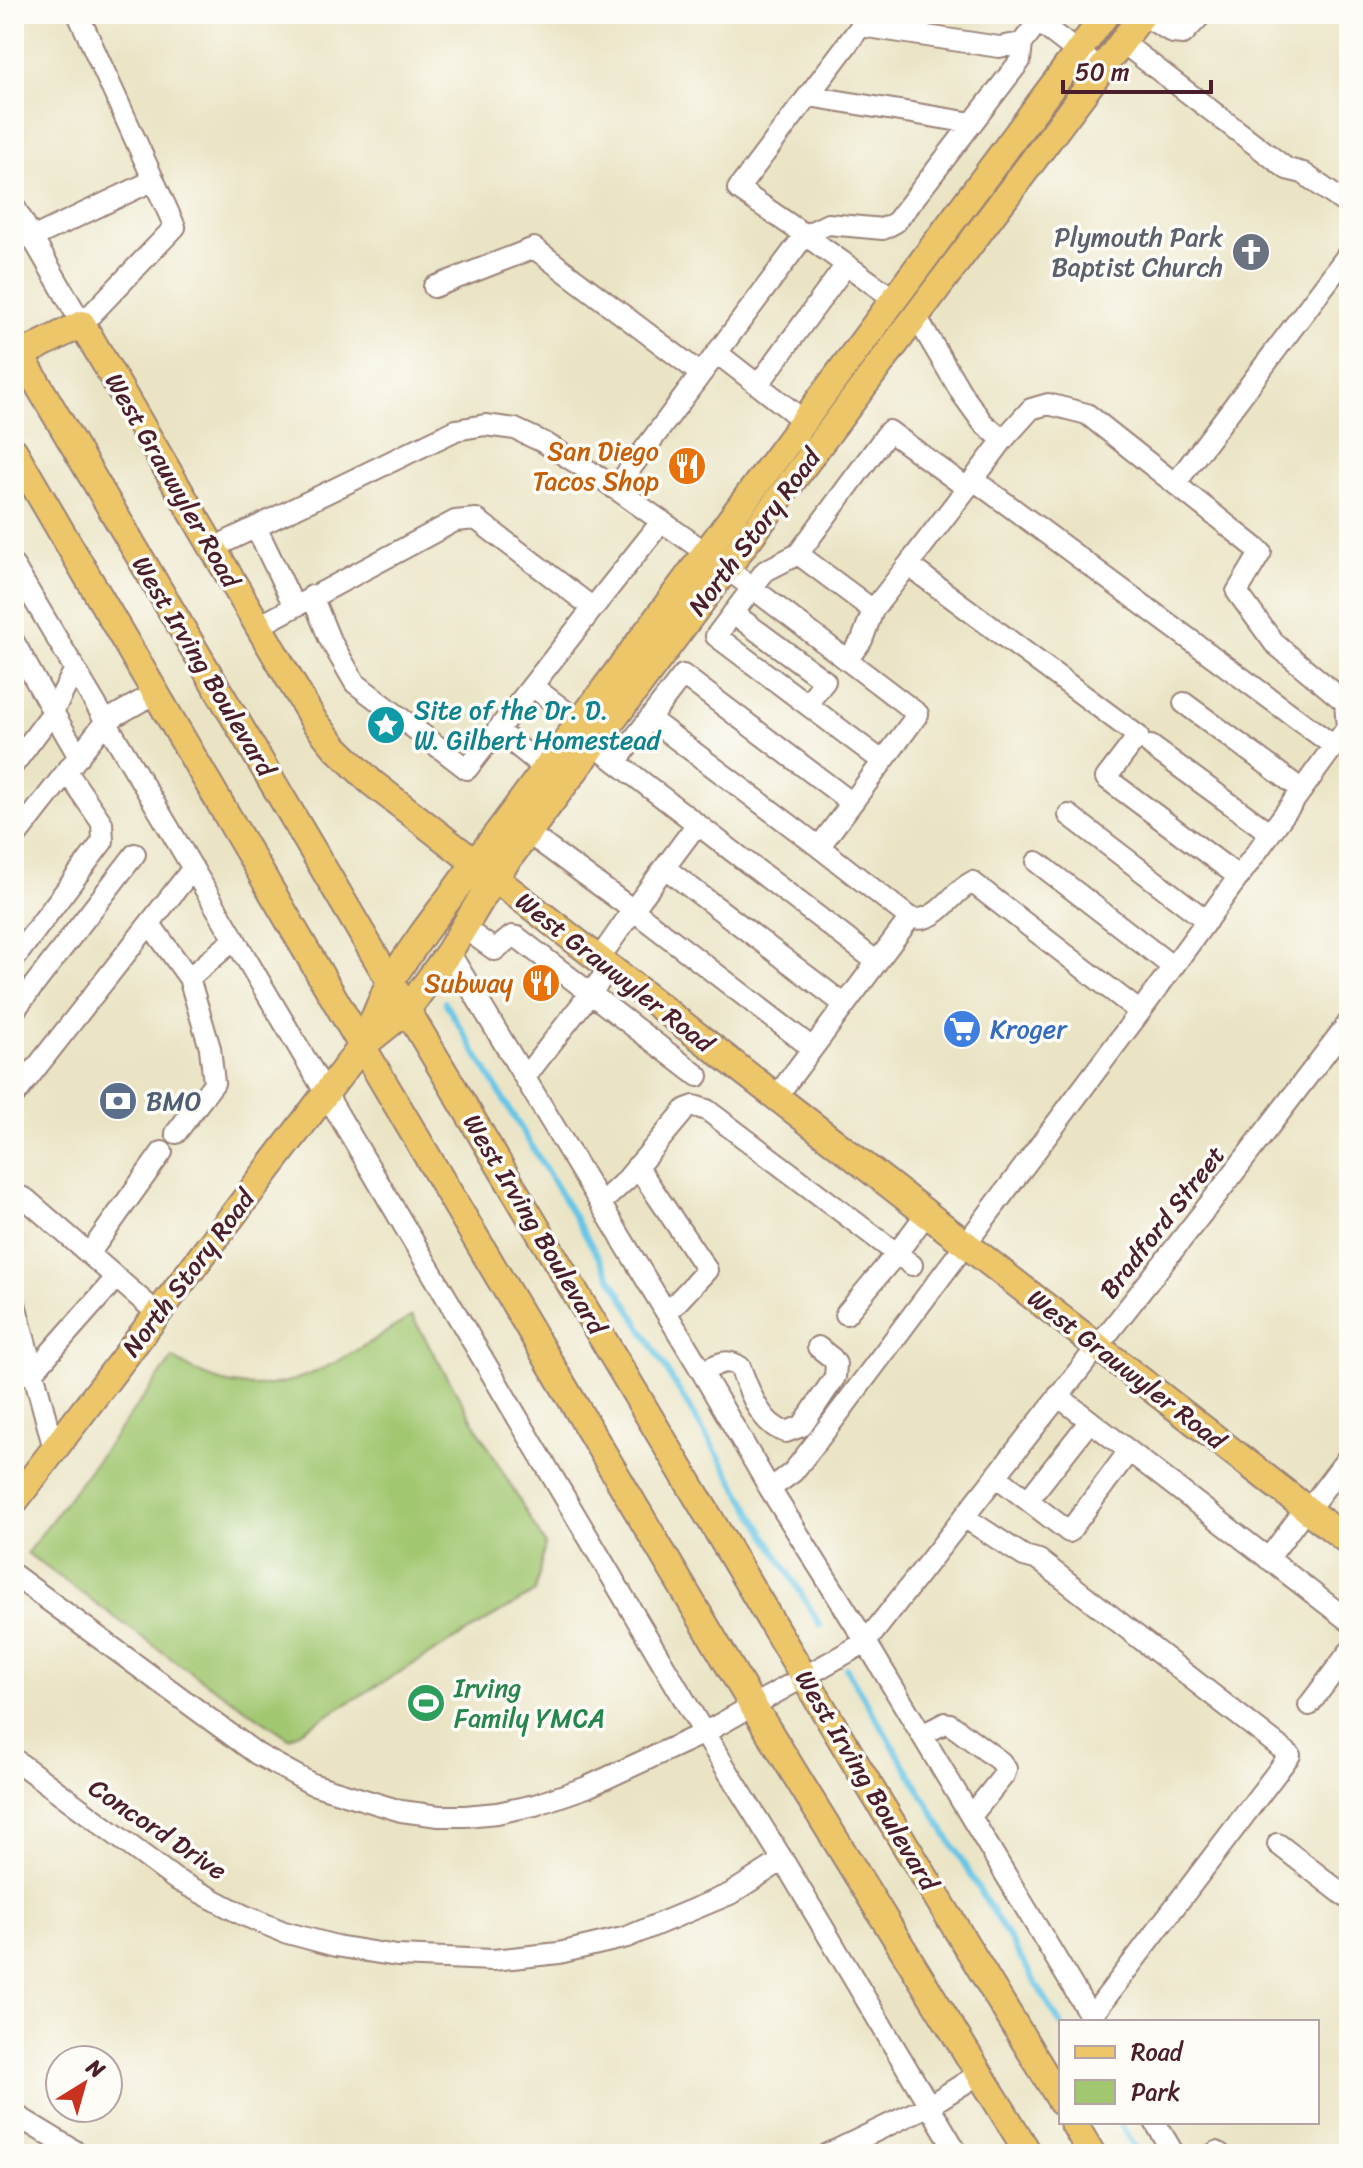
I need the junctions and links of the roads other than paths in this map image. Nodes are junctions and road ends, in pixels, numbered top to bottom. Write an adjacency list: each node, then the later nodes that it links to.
1 (78, 14): 13 (street)
2 (1106, 14): 9 (main road, North Story Road)
3 (1142, 14): 4 (street); 7 (main road, North Story Road)
4 (1202, 14)
5 (1037, 17): 8 (street); 9 (street)
6 (865, 20): 8 (street); 11 (street)
7 (1122, 42): 10 (main road, North Story Road); 15 (street)
8 (1022, 43): 12 (street)
9 (1078, 52): 10 (street); 21 (main road, North Story Road)
10 (1101, 70): 22 (main road, North Story Road)
11 (809, 96): 12 (street); 16 (street)
12 (972, 123): 16 (street)
13 (154, 180): 17 (street); 23 (street)
14 (14, 206): 17 (street)
15 (1349, 206)
16 (805, 235): 19 (street); 25 (street)
17 (32, 238): 23 (street)
18 (1349, 253): 32 (street)
19 (846, 265): 21 (street); 27 (street)
20 (434, 287): 26 (street)
21 (894, 299): 22 (main road); 28 (main road, North Story Road)
22 (916, 316): 29 (street); 40 (main road, North Story Road)
23 (82, 324): 24 (main road); 36 (main road, West Grauwyler Road)
24 (16, 352): 95 (main road, West Irving Boulevard)
25 (717, 353): 26 (street); 27 (street)
26 (701, 374): 33 (street)
27 (758, 385): 28 (street)
28 (803, 420): 37 (main road, North Story Road)
29 (1003, 440): 31 (street); 32 (street)
30 (14, 451): 53 (main road, West Irving Boulevard)
31 (970, 484): 38 (street); 39 (street); 63 (street)
32 (1175, 484): 63 (street)
33 (615, 489): 34 (street); 35 (street)
34 (662, 521): 37 (street); 44 (street)
35 (256, 527): 36 (street); 43 (street)
36 (213, 548): 47 (main road, West Grauwyler Road)
37 (705, 552): 40 (street); 59 (main road, North Story Road)
38 (798, 554): 42 (street); 45 (street)
39 (908, 565): 45 (street); 82 (street)
40 (727, 568): 42 (street); 61 (main road, North Story Road)
41 (17, 576): 51 (street)
42 (752, 587): 46 (street); 49 (street)
43 (303, 601): 44 (street); 47 (street); 60 (street)
44 (593, 608): 52 (street)
45 (873, 610): 49 (street)
46 (733, 613): 55 (street); 55 (street)
47 (259, 626): 81 (main road, West Grauwyler Road)
48 (14, 642): 50 (street)
49 (847, 660): 64 (street)
50 (19, 668): 56 (street)
51 (75, 669): 56 (street); 58 (street)
52 (532, 686): 59 (street); 60 (street)
53 (157, 692): 58 (street); 102 (main road, West Irving Boulevard)
54 (1184, 703): 69 (street)
55 (807, 704): 64 (street)
56 (53, 712): 66 (street); 67 (street)
57 (650, 719): 65 (street); 70 (street); 76 (street)
58 (106, 721): 67 (street); 79 (street)
59 (580, 722): 68 (main road, North Story Road)
60 (497, 730): 68 (street)
61 (594, 745): 65 (street); 73 (main road, North Story Road)
62 (1151, 746): 74 (street)
63 (1334, 746): 69 (street)
64 (882, 761): 70 (street)
65 (616, 762): 72 (street)
66 (14, 764)
67 (73, 764): 75 (street); 90 (street)
68 (546, 769): 81 (main road, North Story Road)
69 (1302, 790): 74 (street)
70 (852, 803): 76 (street)
71 (1069, 815): 85 (street)
72 (697, 824): 80 (street); 91 (street)
73 (528, 833): 81 (main road, North Story Road); 83 (street)
74 (1270, 833): 82 (street)
75 (14, 839)
76 (819, 847): 84 (street)
77 (135, 854): 99 (street)
78 (1037, 862): 93 (street)
79 (193, 868): 86 (street); 88 (street)
80 (665, 868): 83 (street); 97 (street)
81 (485, 871): 87 (main road, North Story Road); 92 (main road, West Grauwyler Road); 95 (main road, North Story Road)
82 (1239, 877): 85 (street)
83 (633, 910): 92 (street); 103 (street)
84 (910, 918): 91 (street); 100 (street)
85 (1207, 921): 93 (street)
86 (150, 924): 94 (street); 108 (street)
87 (464, 928): 89 (main road, North Story Road); 96 (street)
88 (235, 939): 94 (street); 107 (street)
89 (449, 952): 98 (main road, North Story Road); 106 (street)
90 (14, 959)
91 (877, 962): 97 (street)
92 (604, 963): 96 (street); 104 (main road, West Grauwyler Road)
93 (1173, 967): 100 (street)
94 (189, 978): 111 (street)
95 (390, 981): 98 (main road, West Irving Boulevard); 102 (main road, North Story Road)
96 (591, 993): 105 (street); 106 (street)
97 (845, 1005): 103 (street)
98 (407, 1010): 102 (main road, North Story Road); 147 (main road, West Irving Boulevard)
99 (14, 1011)
100 (1140, 1012): 117 (street)
101 (1349, 1022): 125 (street, Bradford Street)
102 (362, 1046): 107 (main road, North Story Road); 149 (main road, West Irving Boulevard)
103 (812, 1048): 109 (street)
104 (717, 1051): 105 (street); 109 (main road, West Grauwyler Road)
105 (698, 1076): 110 (street)
106 (525, 1077): 115 (street)
107 (325, 1093): 122 (main road, North Story Road); 150 (street)
108 (14, 1096)
109 (777, 1096): 116 (main road, West Grauwyler Road)
110 (694, 1106): 113 (street); 119 (street)
111 (176, 1133)
112 (162, 1152): 118 (street)
113 (637, 1166): 115 (street); 123 (street)
114 (14, 1194): 118 (street)
115 (601, 1203): 123 (street)
116 (927, 1213): 117 (main road, West Grauwyler Road); 119 (street)
117 (966, 1244): 125 (main road, West Grauwyler Road); 136 (street)
118 (89, 1254): 120 (street)
119 (904, 1259): 124 (street)
120 (116, 1278): 122 (street); 127 (street)
121 (14, 1300): 127 (street)
122 (157, 1313): 132 (main road, North Story Road)
123 (667, 1313): 128 (street)
124 (846, 1314)
125 (1097, 1346): 130 (street, Bradford Street); 139 (main road, West Grauwyler Road)
126 (818, 1347): 128 (street)
127 (34, 1371): 129 (street); 132 (street)
128 (702, 1372): 136 (street)
129 (14, 1376)
130 (1058, 1396): 131 (street); 135 (street, Bradford Street)
131 (1090, 1421): 133 (street); 137 (street)
132 (54, 1449): 138 (main road, North Story Road)
133 (1129, 1451): 137 (street); 142 (street)
134 (1349, 1456): 139 (street)
135 (996, 1476): 137 (street); 140 (street, Bradford Street)
136 (770, 1489): 145 (street)
137 (1028, 1500)
138 (14, 1502)
139 (1307, 1509): 141 (main road, West Grauwyler Road); 142 (street)
140 (964, 1517): 145 (street, Bradford Street); 157 (street)
141 (1349, 1542)
142 (1268, 1559): 144 (street)
143 (14, 1575): 150 (street)
144 (1349, 1621)
145 (866, 1642): 147 (street); 151 (street)
146 (1349, 1652): 148 (street)
147 (804, 1676): 149 (street); 159 (main road, West Irving Boulevard)
148 (1309, 1705)
149 (753, 1706): 150 (street); 158 (main road, West Irving Boulevard)
150 (704, 1733): 155 (street)
151 (922, 1735): 153 (street); 153 (street)
152 (14, 1759): 155 (street, Concord Drive)
153 (971, 1816): 157 (street)
154 (1278, 1844): 156 (street)
155 (783, 1860): 160 (street)
156 (1349, 1899)
157 (1093, 2019)
158 (979, 2074): 160 (street); 167 (main road, West Irving Boulevard)
159 (1059, 2098)
160 (930, 2105): 165 (street); 166 (street)
161 (14, 2114): 164 (street)
162 (1074, 2124): 168 (main road)
163 (1156, 2124): 169 (street)
164 (80, 2154)
165 (828, 2154)
166 (958, 2154)
167 (1029, 2154)
168 (1092, 2154)
169 (1174, 2154)
170 (1214, 2154): 171 (street)
171 (1220, 2154)

